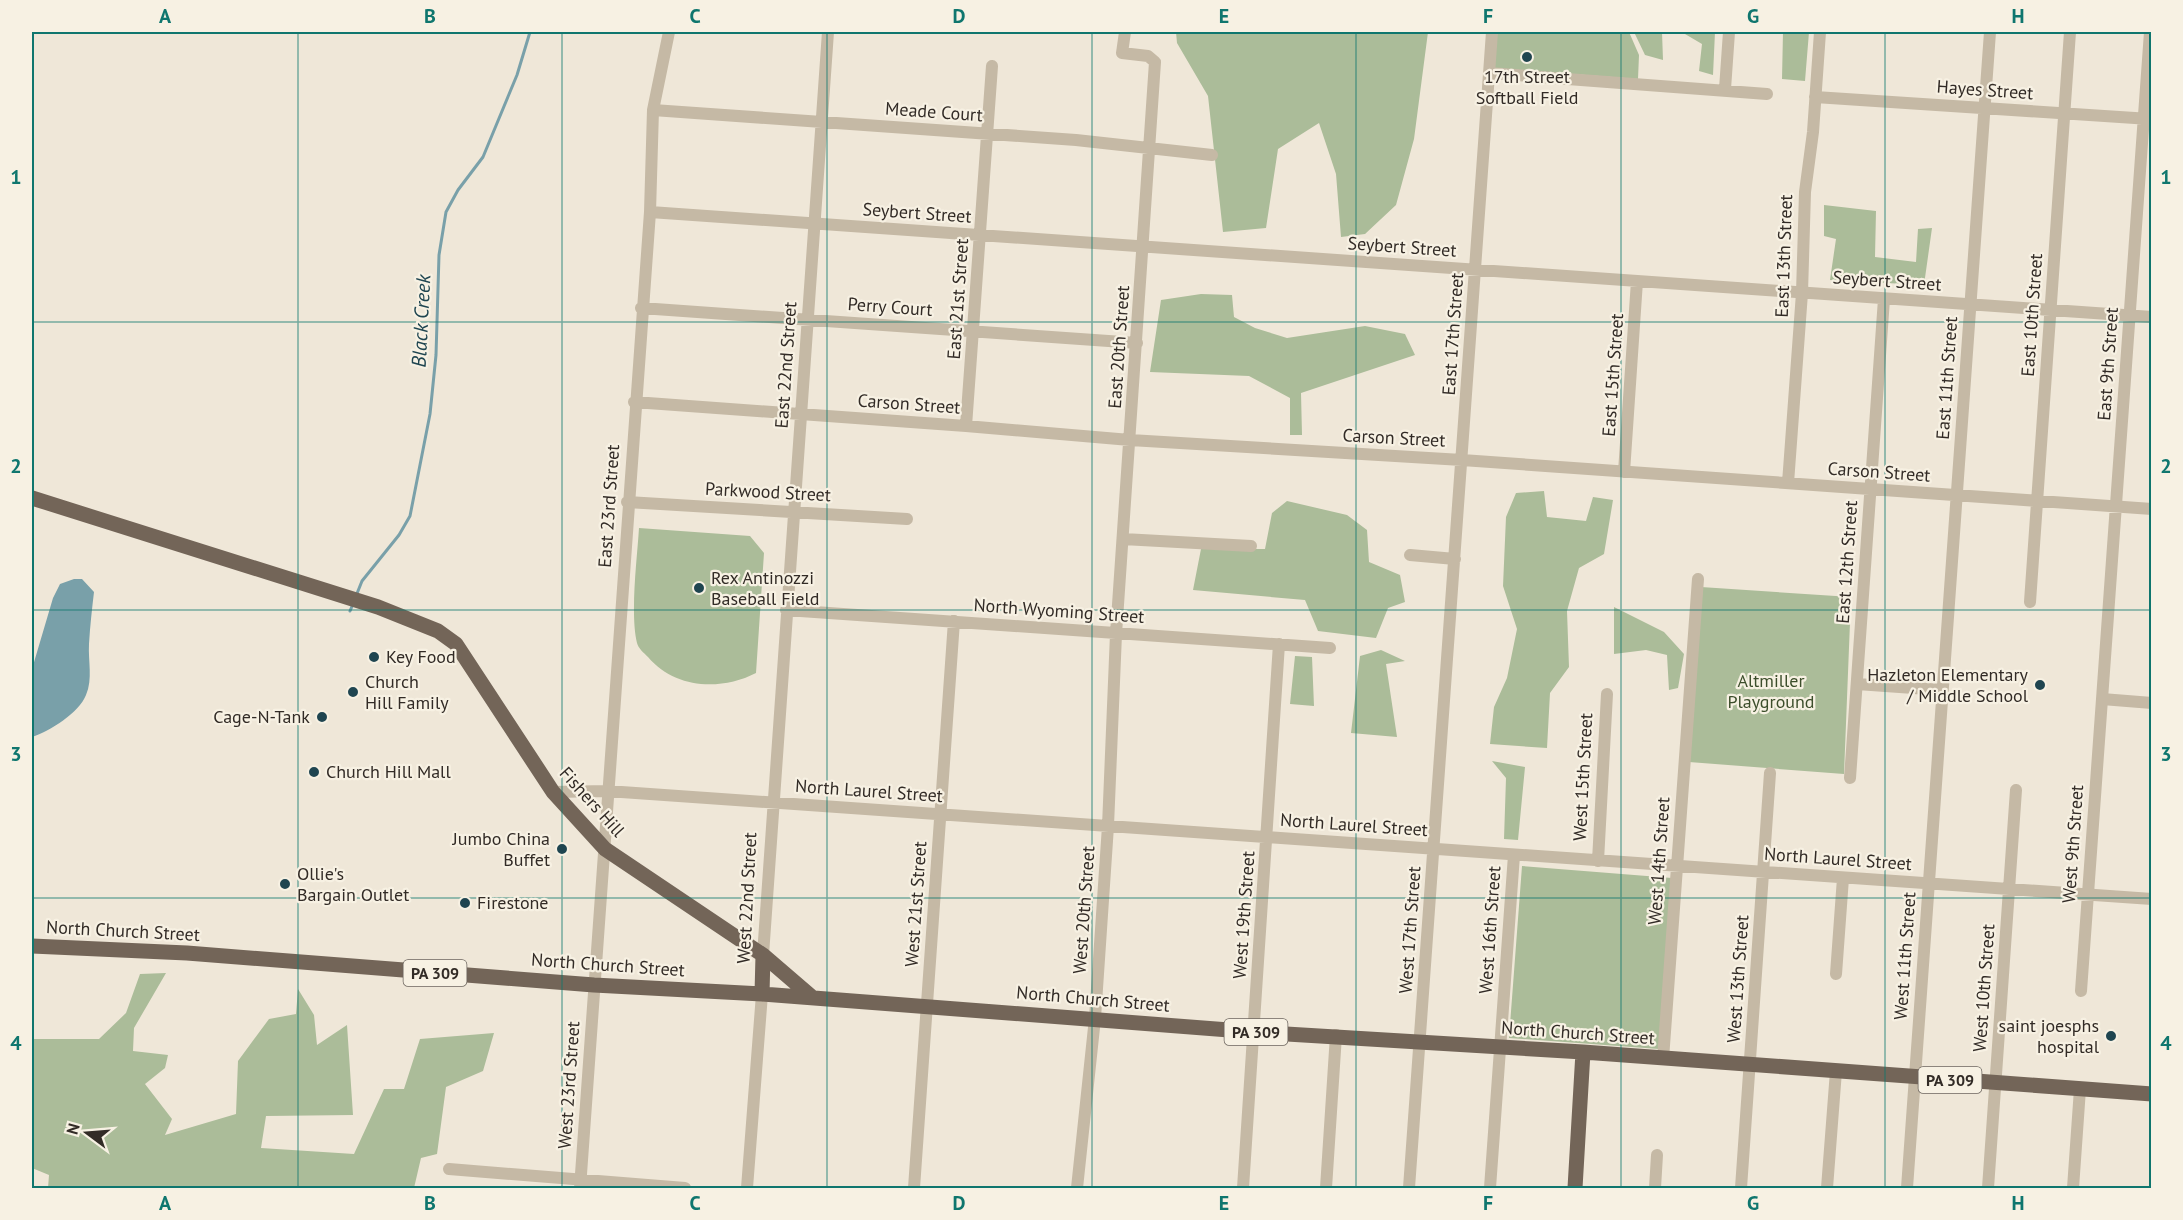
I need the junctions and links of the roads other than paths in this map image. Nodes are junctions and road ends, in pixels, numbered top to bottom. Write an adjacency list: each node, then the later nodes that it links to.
1 (669, 32): 16 (street, East 23rd Street)
2 (828, 32): 19 (street)
3 (1125, 32): 21 (street, East 20th Street)
4 (1492, 32): 11 (street, East 17th Street)
5 (1728, 32): 12 (street)
6 (1820, 32): 14 (street, East 13th Street)
7 (1990, 32): 15 (street, East 11th Street)
8 (2070, 32): 17 (street, East 10th Street)
9 (2150, 32): 18 (street, East 9th Street)
10 (992, 66): 20 (street, East 21st Street)
11 (1489, 73): 12 (street); 27 (street, East 17th Street)
12 (1725, 89): 13 (street)
13 (1767, 94)
14 (1815, 97): 15 (street, Hayes Street); 29 (street, East 13th Street)
15 (1984, 108): 17 (street, Hayes Street); 31 (street, East 11th Street)
16 (653, 110): 19 (street, Meade Court); 23 (street, East 23rd Street)
17 (2064, 113): 18 (street, Hayes Street); 33 (street, East 10th Street)
18 (2147, 119): 34 (street, East 9th Street)
19 (821, 122): 20 (street, Meade Court); 24 (street, East 22nd Street)
20 (987, 134): 21 (street, Meade Court); 25 (street, East 21st Street)
21 (1149, 150): 22 (street, Meade Court); 26 (street, East 20th Street)
22 (1212, 155)
23 (650, 212): 24 (street, Seybert Street); 32 (street, East 23rd Street)
24 (814, 224): 25 (street, Seybert Street); 36 (street, East 22nd Street)
25 (980, 235): 26 (street, Seybert Street); 37 (street, East 21st Street)
26 (1144, 247): 27 (street, Seybert Street); 38 (street, East 20th Street)
27 (1475, 270): 28 (street, Seybert Street); 43 (street, East 17th Street)
28 (1637, 281): 29 (street, Seybert Street); 44 (street, East 15th Street)
29 (1802, 293): 30 (street, Seybert Street); 45 (street, East 13th Street)
30 (1884, 299): 31 (street, Seybert Street); 46 (street, East 12th Street)
31 (1970, 305): 33 (street, Seybert Street); 47 (street, East 11th Street)
32 (641, 308): 36 (street, Perry Court); 39 (street, East 23rd Street)
33 (2050, 310): 34 (street, Seybert Street); 49 (street, East 10th Street)
34 (2129, 316): 35 (street, Seybert Street); 51 (street, East 9th Street)
35 (2151, 317)
36 (807, 319): 37 (street, Perry Court); 40 (street, East 22nd Street)
37 (973, 331): 38 (street, Perry Court); 41 (street, East 21st Street)
38 (1137, 343): 42 (street, East 20th Street)
39 (634, 402): 40 (street, Carson Street); 50 (street, East 23rd Street)
40 (800, 414): 41 (street, Carson Street); 53 (street, East 22nd Street)
41 (966, 426): 42 (street, Carson Street)
42 (1130, 440): 43 (street, Carson Street); 55 (street, East 20th Street)
43 (1461, 460): 44 (street, Carson Street); 58 (street, East 17th Street)
44 (1624, 472): 45 (street, Carson Street)
45 (1788, 483): 46 (street, Carson Street)
46 (1870, 489): 47 (street, Carson Street); 67 (street, East 12th Street)
47 (1956, 495): 49 (street, Carson Street); 68 (street, East 11th Street)
48 (32, 498): 76 (main road, Fishers Hill)
49 (2037, 501): 51 (street, Carson Street); 60 (street, East 10th Street)
50 (627, 502): 53 (street, Parkwood Street); 75 (street, East 23rd Street)
51 (2116, 506): 52 (street, Carson Street); 70 (street, East 9th Street)
52 (2151, 509)
53 (793, 511): 54 (street, Parkwood Street); 61 (street, East 22nd Street)
54 (907, 519)
55 (1123, 538): 56 (street); 63 (street, East 20th Street)
56 (1251, 546)
57 (1410, 555): 58 (street)
58 (1455, 559): 64 (street, East 17th Street)
59 (1698, 579): 85 (street, West 14th Street)
60 (2030, 602)
61 (786, 610): 62 (street, North Wyoming Street); 77 (street, West 22nd Street)
62 (954, 621): 63 (street, North Wyoming Street); 78 (street, West 21st Street)
63 (1116, 634): 65 (street, North Wyoming Street); 79 (street, West 20th Street)
64 (1449, 638): 82 (street, West 17th Street)
65 (1279, 644): 66 (street, North Wyoming Street); 80 (street, West 19th Street)
66 (1330, 648)
67 (1857, 684): 68 (street); 73 (street, East 12th Street)
68 (1942, 690): 88 (street, West 11th Street)
69 (1607, 694): 84 (street, West 15th Street)
70 (2102, 699): 71 (street); 90 (street, West 9th Street)
71 (2151, 703)
72 (1770, 773): 86 (street, West 13th Street)
73 (1850, 778)
74 (2016, 790): 89 (street, West 10th Street)
75 (607, 791): 76 (street, North Laurel Street); 77 (street, North Laurel Street); 81 (street, East 23rd Street)
76 (553, 792): 81 (main road, Fishers Hill)
77 (772, 802): 78 (street, North Laurel Street); 93 (street, West 22nd Street)
78 (940, 814): 79 (street, North Laurel Street); 99 (street, West 21st Street)
79 (1108, 826): 80 (street, North Laurel Street); 100 (street, West 20th Street)
80 (1268, 837): 82 (street, North Laurel Street); 101 (street, West 19th Street)
81 (605, 849): 93 (main road, Fishers Hill); 95 (street, East 23rd Street)
82 (1434, 849): 83 (street, North Laurel Street); 103 (street, West 17th Street)
83 (1514, 855): 84 (street, North Laurel Street); 104 (street, West 16th Street)
84 (1598, 861): 85 (street, North Laurel Street)
85 (1677, 866): 86 (street, North Laurel Street); 106 (street, West 14th Street)
86 (1763, 872): 87 (street, North Laurel Street); 107 (street, West 13th Street)
87 (1843, 878): 88 (street, North Laurel Street); 94 (street)
88 (1929, 884): 89 (street, North Laurel Street); 109 (street, West 11th Street)
89 (2009, 889): 90 (street, North Laurel Street); 110 (street, West 10th Street)
90 (2088, 895): 91 (street, North Laurel Street); 96 (street, West 9th Street)
91 (2151, 899)
92 (32, 946): 95 (main road, North Church Street / PA 309)
93 (763, 955): 97 (main road, West 22nd Street); 98 (main road, Fishers Hill)
94 (1836, 974)
95 (594, 985): 97 (main road, North Church Street / PA 309); 115 (street, West 23rd Street)
96 (2081, 991)
97 (762, 994): 98 (main road, North Church Street / PA 309); 117 (street, West 22nd Street)
98 (813, 998): 99 (main road, North Church Street / PA 309)
99 (927, 1006): 100 (main road, North Church Street / PA 309); 118 (street, West 21st Street)
100 (1095, 1018): 101 (main road, North Church Street / PA 309); 119 (street, West 20th Street)
101 (1255, 1032): 102 (main road, North Church Street / PA 309); 120 (street, West 19th Street)
102 (1336, 1035): 103 (main road, North Church Street / PA 309); 121 (street)
103 (1420, 1041): 104 (main road, North Church Street / PA 309); 122 (street, West 17th Street)
104 (1500, 1047): 105 (main road, North Church Street / PA 309); 123 (street, West 16th Street)
105 (1583, 1052): 106 (main road, North Church Street / PA 309); 124 (main road)
106 (1663, 1059): 107 (main road, North Church Street / PA 309)
107 (1749, 1065): 108 (main road, North Church Street / PA 309); 126 (street, West 13th Street)
108 (1836, 1071): 109 (main road, North Church Street / PA 309); 127 (street)
109 (1915, 1077): 110 (main road, North Church Street / PA 309); 128 (street, West 11th Street)
110 (1995, 1083): 111 (main road, North Church Street / PA 309); 129 (street, West 10th Street)
111 (2080, 1089): 112 (main road, North Church Street / PA 309); 130 (street)
112 (2151, 1094)
113 (1657, 1155): 125 (street)
114 (449, 1169): 115 (street)
115 (580, 1185): 116 (street)
116 (685, 1188)
117 (747, 1188)
118 (914, 1188)
119 (1077, 1188)
120 (1243, 1188)
121 (1326, 1188)
122 (1409, 1188)
123 (1490, 1188)
124 (1575, 1188)
125 (1655, 1188)
126 (1741, 1188)
127 (1827, 1188)
128 (1907, 1188)
129 (1988, 1188)
130 (2073, 1188)

